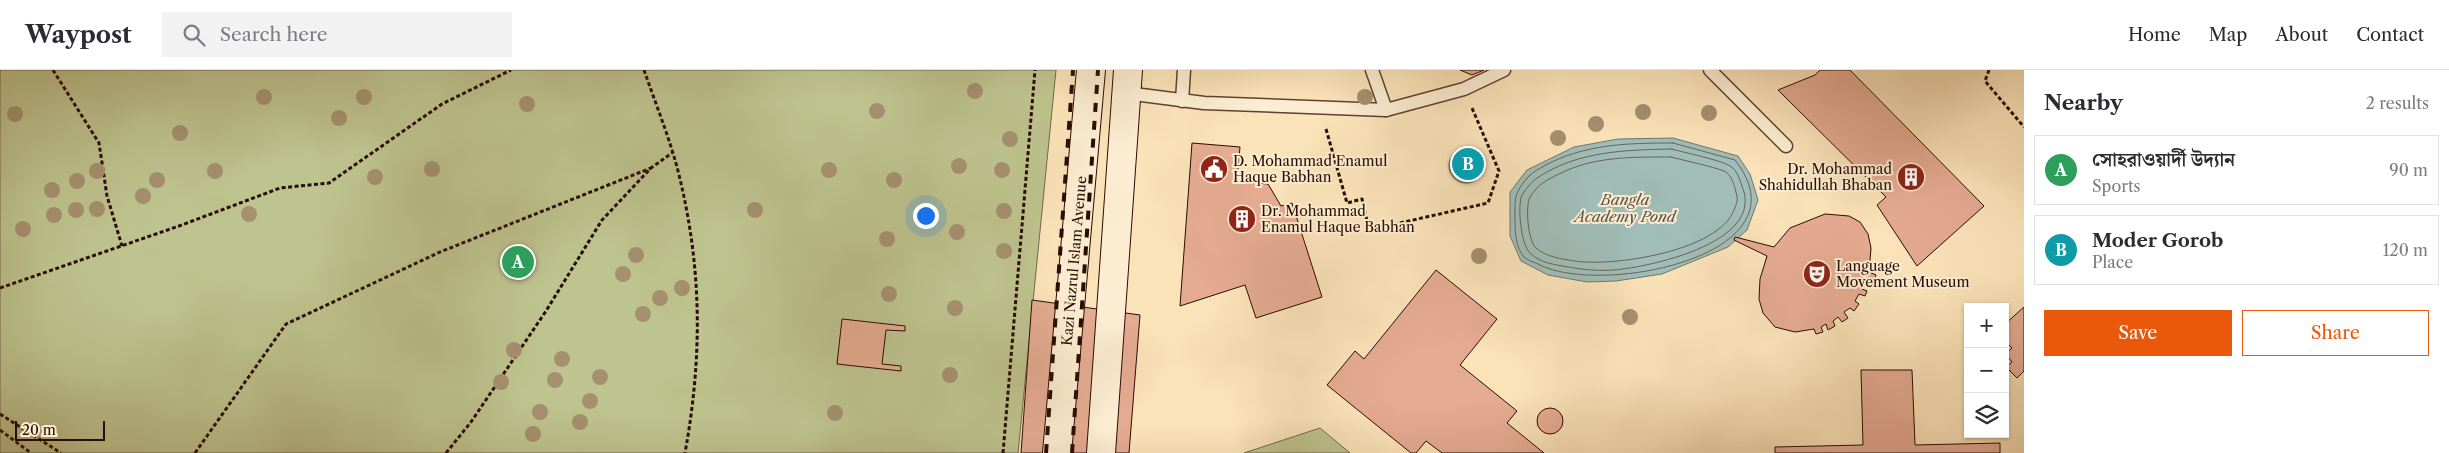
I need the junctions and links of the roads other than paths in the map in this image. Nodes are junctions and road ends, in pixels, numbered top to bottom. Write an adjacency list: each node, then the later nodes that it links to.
1 (1184, 70): 7 (lane)
2 (1372, 70): 8 (lane)
3 (1504, 70): 8 (lane)
4 (1710, 70): 9 (lane)
5 (1090, 75): 6 (main road); 10 (main road, Kazi Nazrul Islam Avenue)
6 (1127, 82): 7 (lane); 11 (main road)
7 (1182, 101): 8 (lane)
8 (1386, 110)
9 (1786, 146)
10 (1057, 453)
11 (1101, 453)

